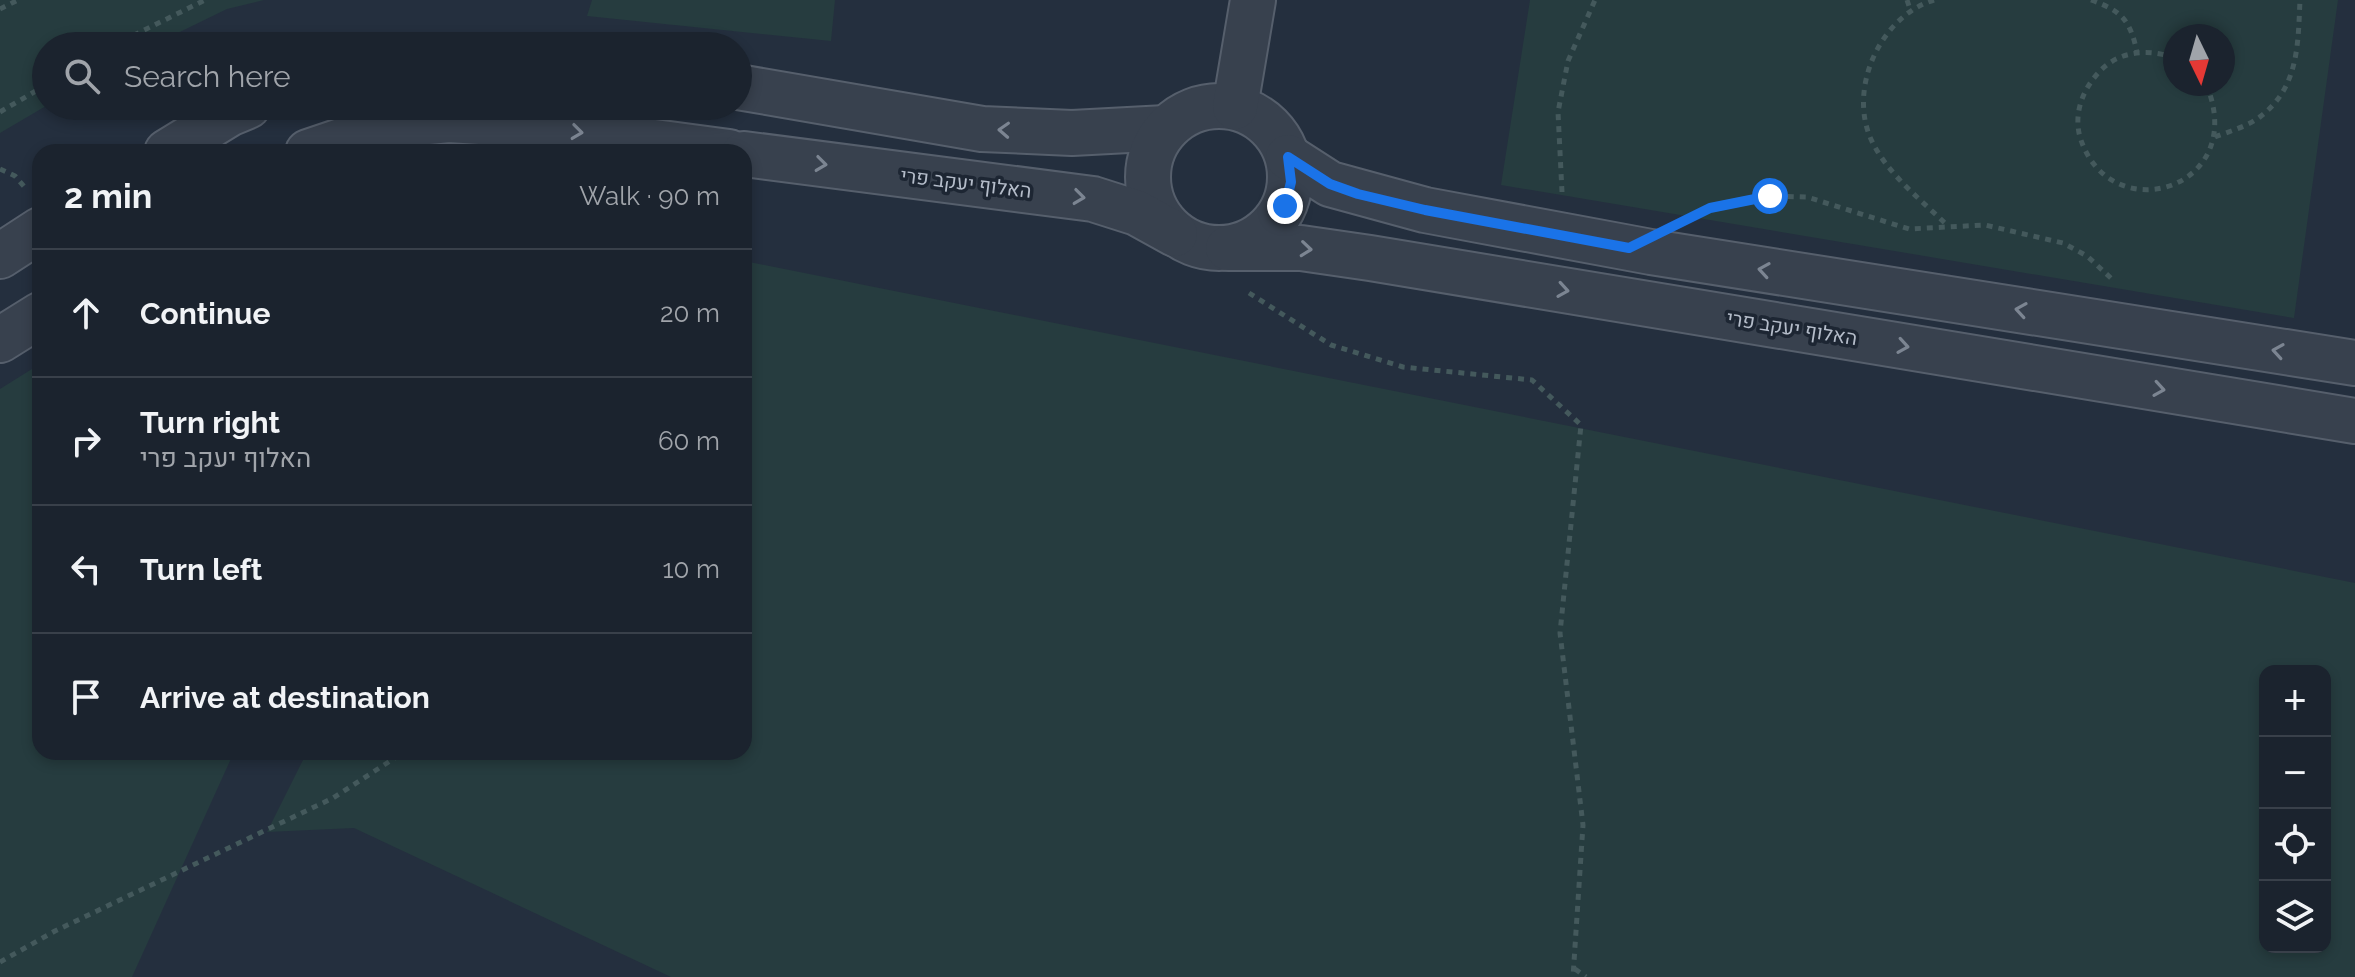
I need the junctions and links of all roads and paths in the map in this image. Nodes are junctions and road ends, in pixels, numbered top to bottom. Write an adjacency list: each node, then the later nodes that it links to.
1 (18, 0): 9 (path)
2 (205, 0): 11 (path)
3 (1253, 0): 17 (street)
4 (1595, 0): 33 (path)
5 (1907, 0): 10 (path)
6 (1934, 0): 10 (path)
7 (2091, 0): 12 (path)
8 (2300, 0): 23 (path)
9 (0, 9)
10 (1911, 12): 32 (path)
11 (140, 32)
12 (2137, 52): 13 (path); 23 (path)
13 (2163, 54)
14 (752, 89): 22 (street, one-way to 14)
15 (32, 93): 18 (path)
16 (2211, 96): 23 (path)
17 (1235, 107): 22 (street); 28 (street)
18 (0, 112)
19 (223, 120): 24 (street)
20 (449, 120): 25 (street, one-way to 20)
21 (449, 120): 26 (street, one-way to 26)
22 (1166, 128): 34 (street)
23 (2215, 137)
24 (181, 144)
25 (332, 144)
26 (669, 144)
27 (752, 155): 34 (street, האלוף יעקב פרי, one-way to 34)
28 (1288, 157): 33 (street); 34 (street)
29 (0, 169): 30 (path)
30 (32, 206)
31 (32, 218): 36 (street)
32 (1947, 226): 35 (path); 37 (path)
33 (1564, 235): 35 (street)
34 (1204, 244): 41 (street, האלוף יעקב פרי, one-way to 41); 44 (path)
35 (1629, 248): 40 (street, one-way to 35)
36 (0, 256)
37 (2119, 286)
38 (32, 320): 39 (street)
39 (0, 340)
40 (2355, 363)
41 (2355, 421)
42 (392, 760): 43 (path)
43 (0, 962)
44 (1575, 969): 45 (path); 46 (path)
45 (1573, 977)
46 (1586, 977)

